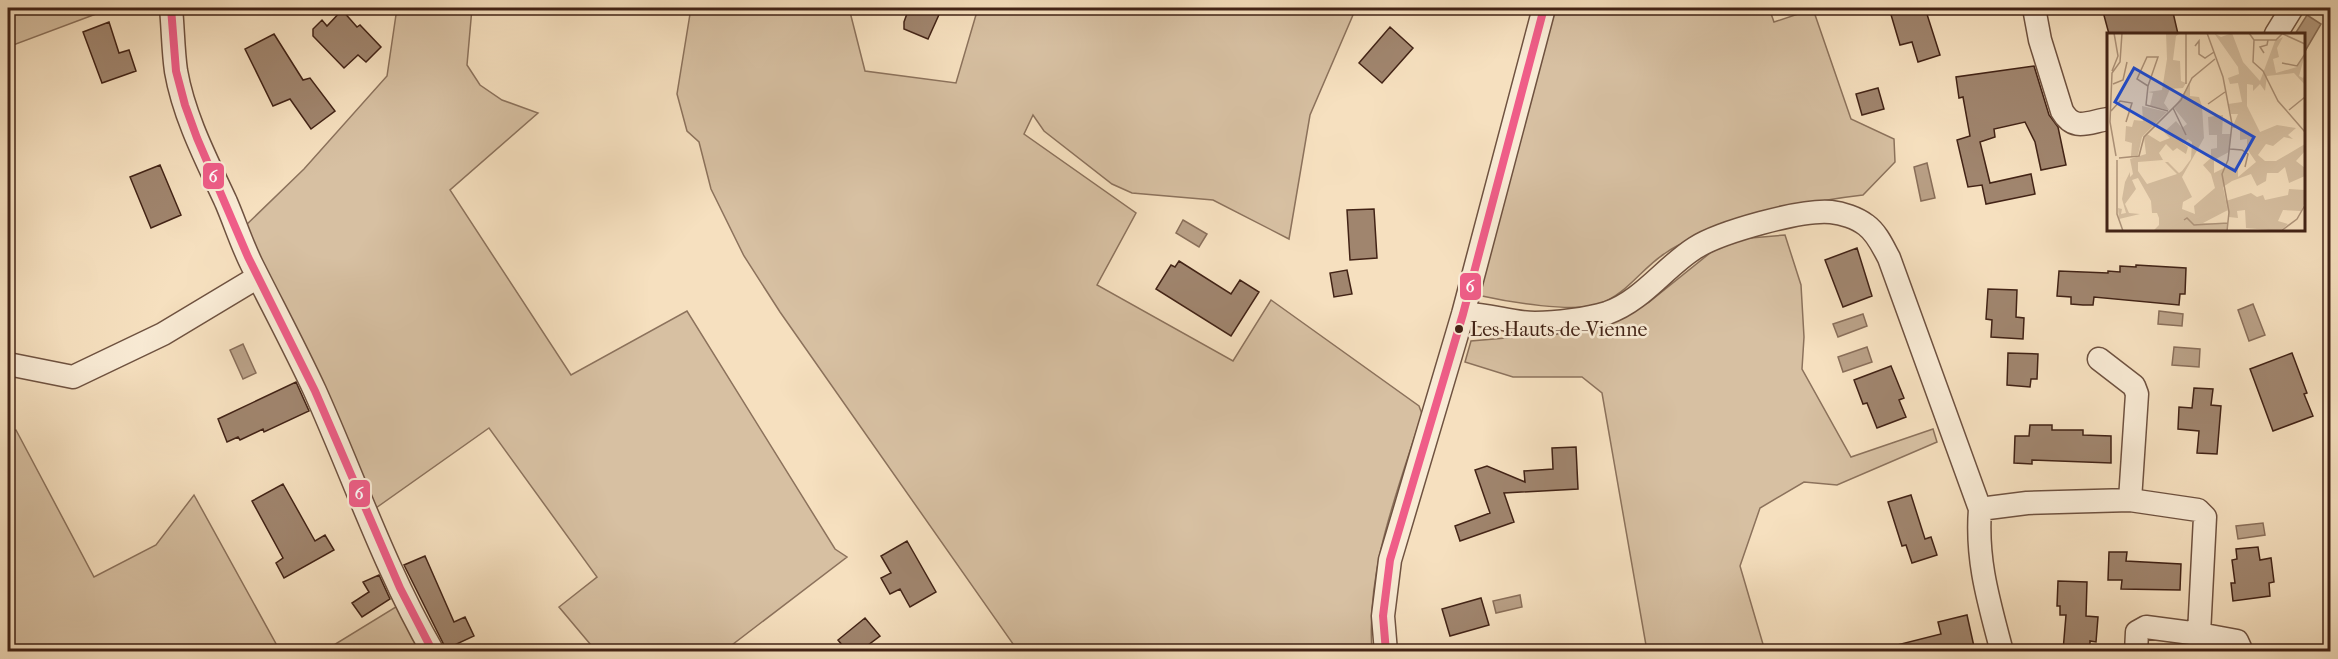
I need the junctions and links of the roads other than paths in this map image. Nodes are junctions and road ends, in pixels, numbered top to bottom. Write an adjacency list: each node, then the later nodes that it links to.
1 (171, 8): 7 (street)
2 (1544, 8): 8 (street)
3 (2034, 8): 6 (street)
4 (2292, 8): 5 (street)
5 (2277, 33)
6 (2107, 119)
7 (258, 277): 10 (street); 14 (street)
8 (1462, 314): 12 (street); 15 (street)
9 (2099, 359): 11 (street)
10 (8, 364)
11 (2130, 500): 12 (street); 13 (street)
12 (1980, 509): 16 (street)
13 (2199, 634): 17 (street); 18 (street)
14 (433, 651)
15 (1386, 651)
16 (2002, 651)
17 (2136, 651)
18 (2242, 651)

